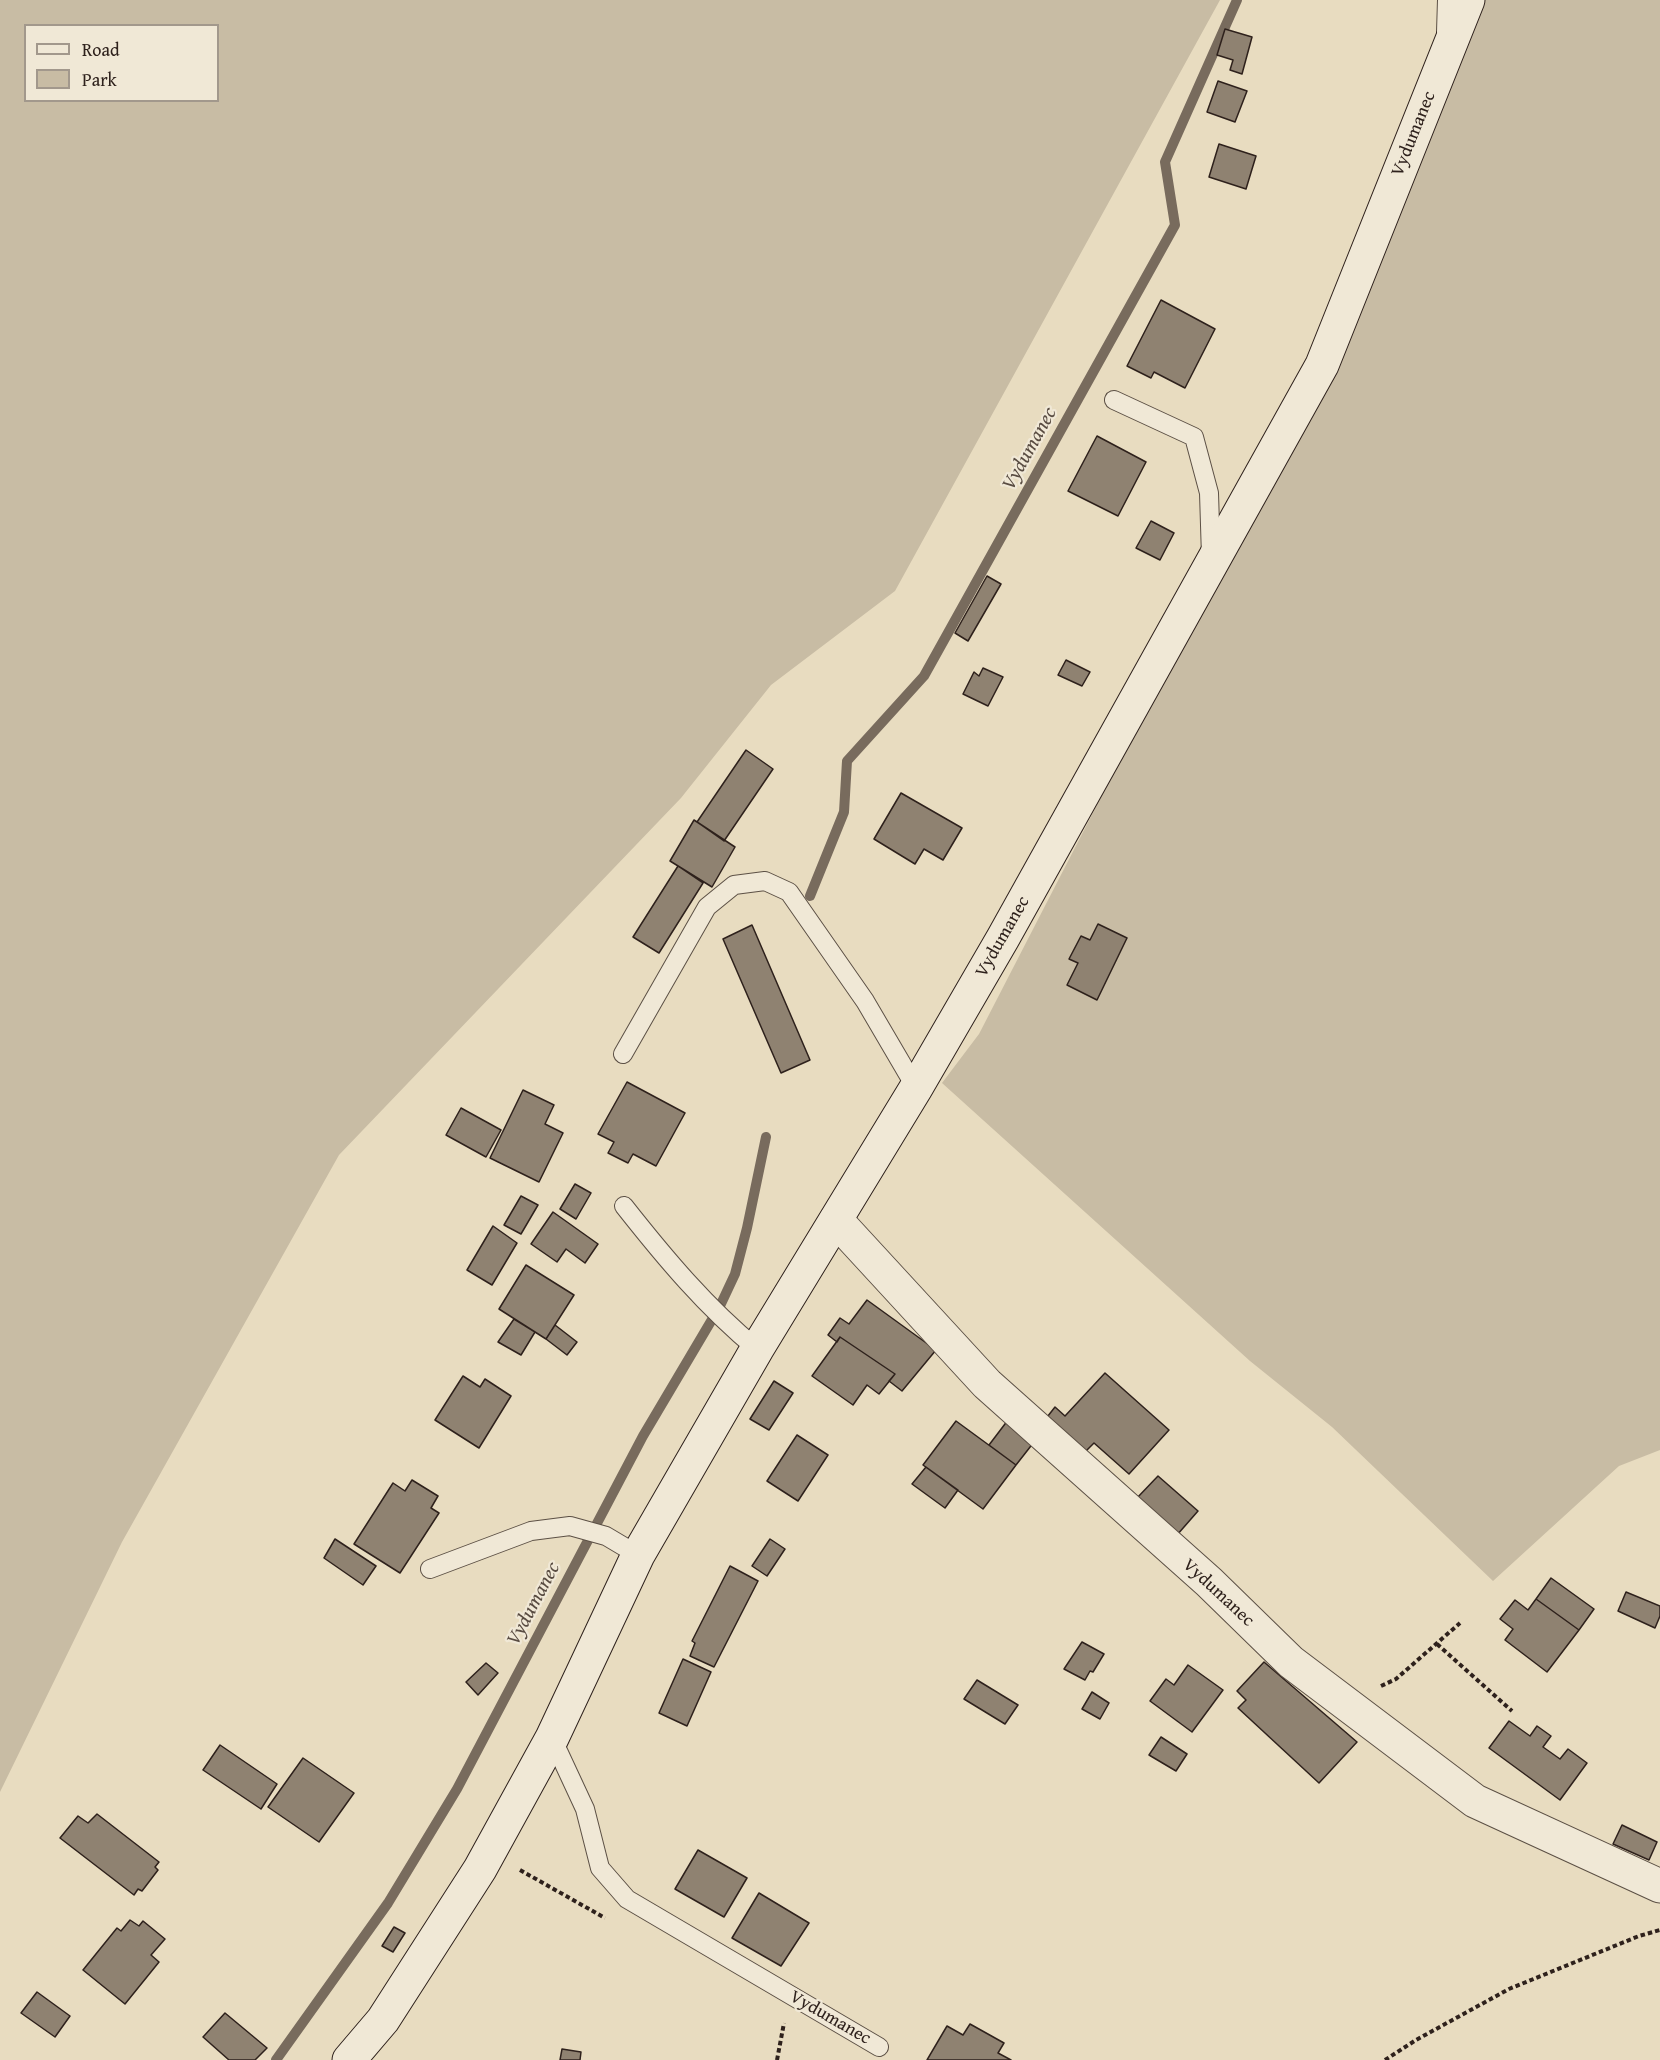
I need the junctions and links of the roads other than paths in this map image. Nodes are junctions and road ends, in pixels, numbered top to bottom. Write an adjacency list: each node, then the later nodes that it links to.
1 (1447, 0): 3 (lane, Vydumanec)
2 (1468, 0): 3 (main road, Vydumanec)
3 (1444, 58): 5 (main road, Vydumanec)
4 (1114, 400): 5 (lane)
5 (1211, 565): 7 (main road, Vydumanec)
6 (623, 1054): 7 (lane)
7 (916, 1088): 9 (main road, Vydumanec)
8 (624, 1206): 10 (lane)
9 (836, 1220): 10 (main road, Vydumanec); 14 (main road, Vydumanec)
10 (757, 1349): 11 (main road, Vydumanec)
11 (638, 1555): 12 (lane); 13 (main road, Vydumanec)
12 (430, 1569)
13 (552, 1738): 15 (lane, Vydumanec); 16 (main road, Vydumanec)
14 (1660, 1886)
15 (879, 2047)
16 (349, 2060)

